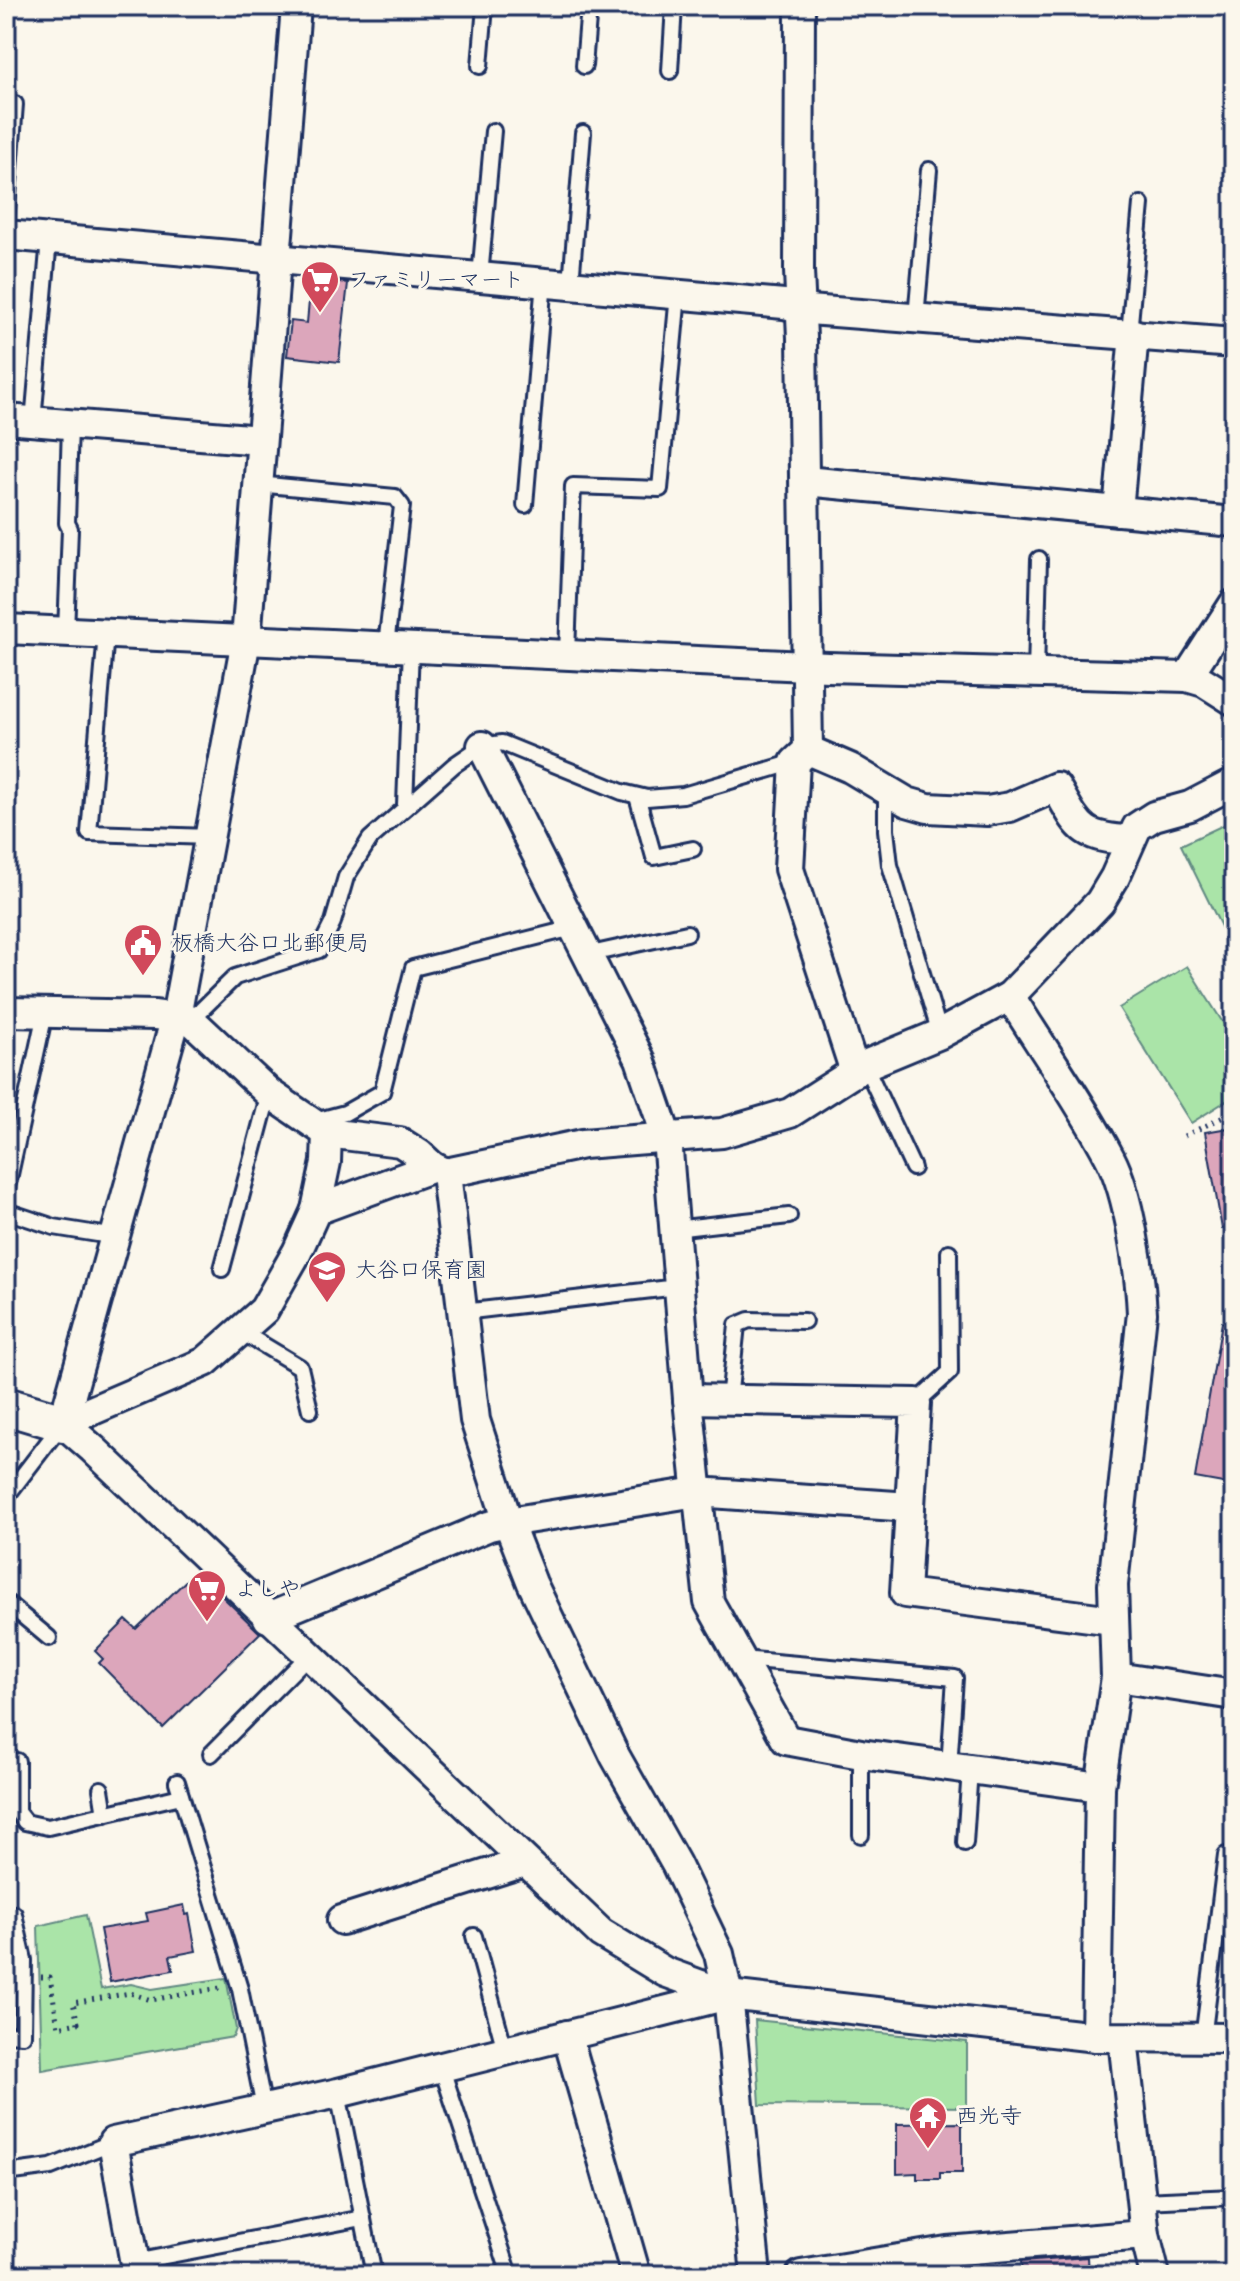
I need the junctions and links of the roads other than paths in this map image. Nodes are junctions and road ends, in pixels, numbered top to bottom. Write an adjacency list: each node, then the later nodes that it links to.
1 (296, 6): 17 (street)
2 (485, 6): 6 (lane)
3 (589, 6): 7 (lane)
4 (674, 6): 8 (lane)
5 (800, 6): 21 (street)
6 (480, 66)
7 (584, 66)
8 (670, 71)
9 (15, 104): 14 (lane)
10 (493, 131): 18 (lane)
11 (583, 133): 19 (lane)
12 (929, 170): 22 (lane)
13 (1141, 204): 23 (lane)
14 (6, 223)
15 (6, 235): 16 (street)
16 (49, 239): 17 (street); 25 (lane)
17 (275, 259): 18 (street); 27 (street)
18 (480, 277): 19 (street)
19 (557, 283): 20 (street); 30 (lane)
20 (678, 294): 21 (street); 40 (lane)
21 (800, 308): 22 (street); 28 (street)
22 (916, 318): 23 (street)
23 (1131, 334): 24 (street); 31 (street)
24 (1234, 343)
25 (20, 420): 26 (street)
26 (70, 425): 27 (street); 36 (lane)
27 (261, 440): 29 (street)
28 (805, 481): 31 (street); 41 (street)
29 (257, 484): 38 (street); 39 (lane)
30 (525, 505)
31 (1118, 511): 32 (street)
32 (1234, 522)
33 (1039, 559): 42 (lane)
34 (1234, 604): 43 (street)
35 (6, 629): 36 (street)
36 (66, 632): 37 (street)
37 (106, 633): 38 (street); 51 (lane)
38 (246, 640): 39 (street); 51 (street)
39 (399, 647): 40 (street); 50 (lane)
40 (567, 654): 41 (street)
41 (806, 666): 42 (street); 46 (street)
42 (1036, 673): 43 (street)
43 (1187, 677): 44 (street)
44 (1234, 701)
45 (482, 746): 49 (lane); 50 (lane); 54 (street)
46 (802, 756): 48 (street); 49 (lane); 62 (street)
47 (1234, 783): 52 (street)
48 (886, 790): 52 (street); 61 (lane)
49 (637, 796): 53 (lane)
50 (405, 805): 60 (lane)
51 (210, 837): 60 (street)
52 (1130, 840): 57 (street)
53 (693, 849)
54 (573, 928): 56 (street); 64 (lane)
55 (687, 933): 56 (lane)
56 (586, 955): 65 (street)
57 (1010, 996): 61 (street); 92 (street)
58 (6, 1012): 59 (street)
59 (45, 1013): 60 (street); 68 (lane)
60 (183, 1019): 63 (street); 73 (street)
61 (940, 1034): 62 (street)
62 (860, 1068): 65 (street); 66 (lane)
63 (269, 1093): 64 (street); 75 (lane)
64 (319, 1127): 67 (street); 69 (street)
65 (667, 1138): 67 (street); 72 (street)
66 (913, 1168)
67 (439, 1170): 69 (street); 77 (street)
68 (6, 1193)
69 (316, 1210): 79 (street)
70 (6, 1211): 73 (lane)
71 (789, 1216): 72 (lane)
72 (674, 1229): 76 (street)
73 (116, 1237): 85 (street)
74 (949, 1252): 82 (lane)
75 (222, 1269)
76 (678, 1287): 77 (lane); 80 (street)
77 (463, 1312): 89 (street)
78 (804, 1321): 81 (lane)
79 (240, 1331): 84 (lane); 85 (street)
80 (688, 1399): 81 (street); 86 (street)
81 (729, 1400): 82 (street)
82 (916, 1403): 88 (street)
83 (6, 1406): 85 (street)
84 (310, 1410)
85 (63, 1423): 87 (lane); 91 (street)
86 (697, 1492): 88 (street); 89 (street); 95 (street)
87 (6, 1497)
88 (910, 1507): 92 (street)
89 (508, 1522): 91 (street); 112 (street)
90 (6, 1602): 93 (lane)
91 (268, 1618): 94 (street)
92 (1113, 1620): 96 (street)
93 (49, 1638)
94 (308, 1656): 98 (lane); 108 (street)
95 (741, 1659): 99 (street); 101 (lane)
96 (1116, 1677): 97 (street); 102 (street)
97 (1234, 1695)
98 (211, 1754)
99 (861, 1754): 101 (street); 105 (lane)
100 (17, 1761): 104 (lane)
101 (959, 1768): 102 (street); 106 (lane)
102 (1100, 1787): 115 (street)
103 (101, 1789): 104 (lane)
104 (105, 1814): 121 (lane)
105 (861, 1835)
106 (965, 1843)
107 (1234, 1854): 117 (lane)
108 (525, 1862): 110 (street); 112 (street)
109 (6, 1913): 113 (lane)
110 (342, 1920)
111 (474, 1936): 118 (lane)
112 (728, 1995): 114 (street); 115 (street); 133 (street)
113 (6, 2034)
114 (567, 2035): 118 (street); 132 (street)
115 (1110, 2038): 117 (street); 125 (street)
116 (1234, 2038): 117 (street)
117 (1203, 2039)
118 (505, 2050): 119 (street)
119 (441, 2066): 120 (street); 131 (lane)
120 (338, 2093): 121 (street); 126 (lane)
121 (264, 2108): 122 (street)
122 (113, 2142): 123 (lane); 129 (street)
123 (6, 2173)
124 (1234, 2197): 125 (lane)
125 (1142, 2201): 127 (street)
126 (363, 2218): 129 (lane); 130 (lane)
127 (1145, 2235): 128 (street); 135 (street)
128 (950, 2263): 134 (street)
129 (136, 2268)
130 (374, 2275)
131 (510, 2275)
132 (636, 2275)
133 (756, 2275)
134 (801, 2275)
135 (1157, 2275)

